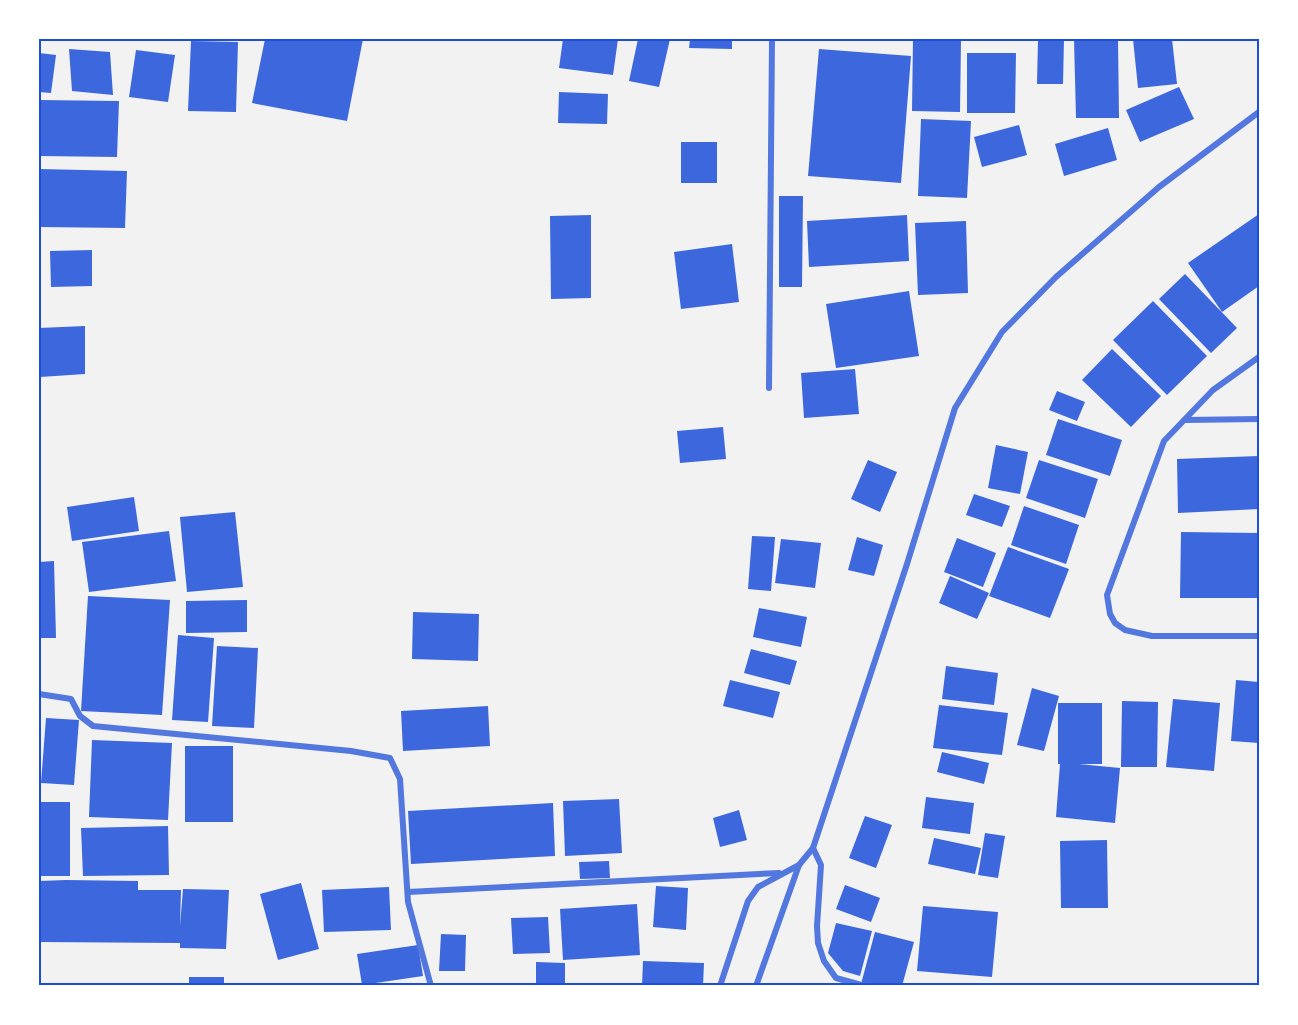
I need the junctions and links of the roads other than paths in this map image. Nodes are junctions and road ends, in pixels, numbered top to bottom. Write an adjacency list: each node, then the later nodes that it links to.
1 (772, 39): 4 (street)
2 (1259, 112): 9 (street)
3 (1259, 357): 6 (street)
4 (769, 388)
5 (1259, 419): 6 (street)
6 (1185, 420): 7 (street)
7 (1259, 636)
8 (39, 694): 12 (street)
9 (813, 848): 10 (street); 16 (street)
10 (799, 865): 11 (street); 15 (street)
11 (783, 873): 12 (street); 14 (street)
12 (408, 892): 13 (street)
13 (431, 986)
14 (720, 986)
15 (756, 986)
16 (865, 986)

